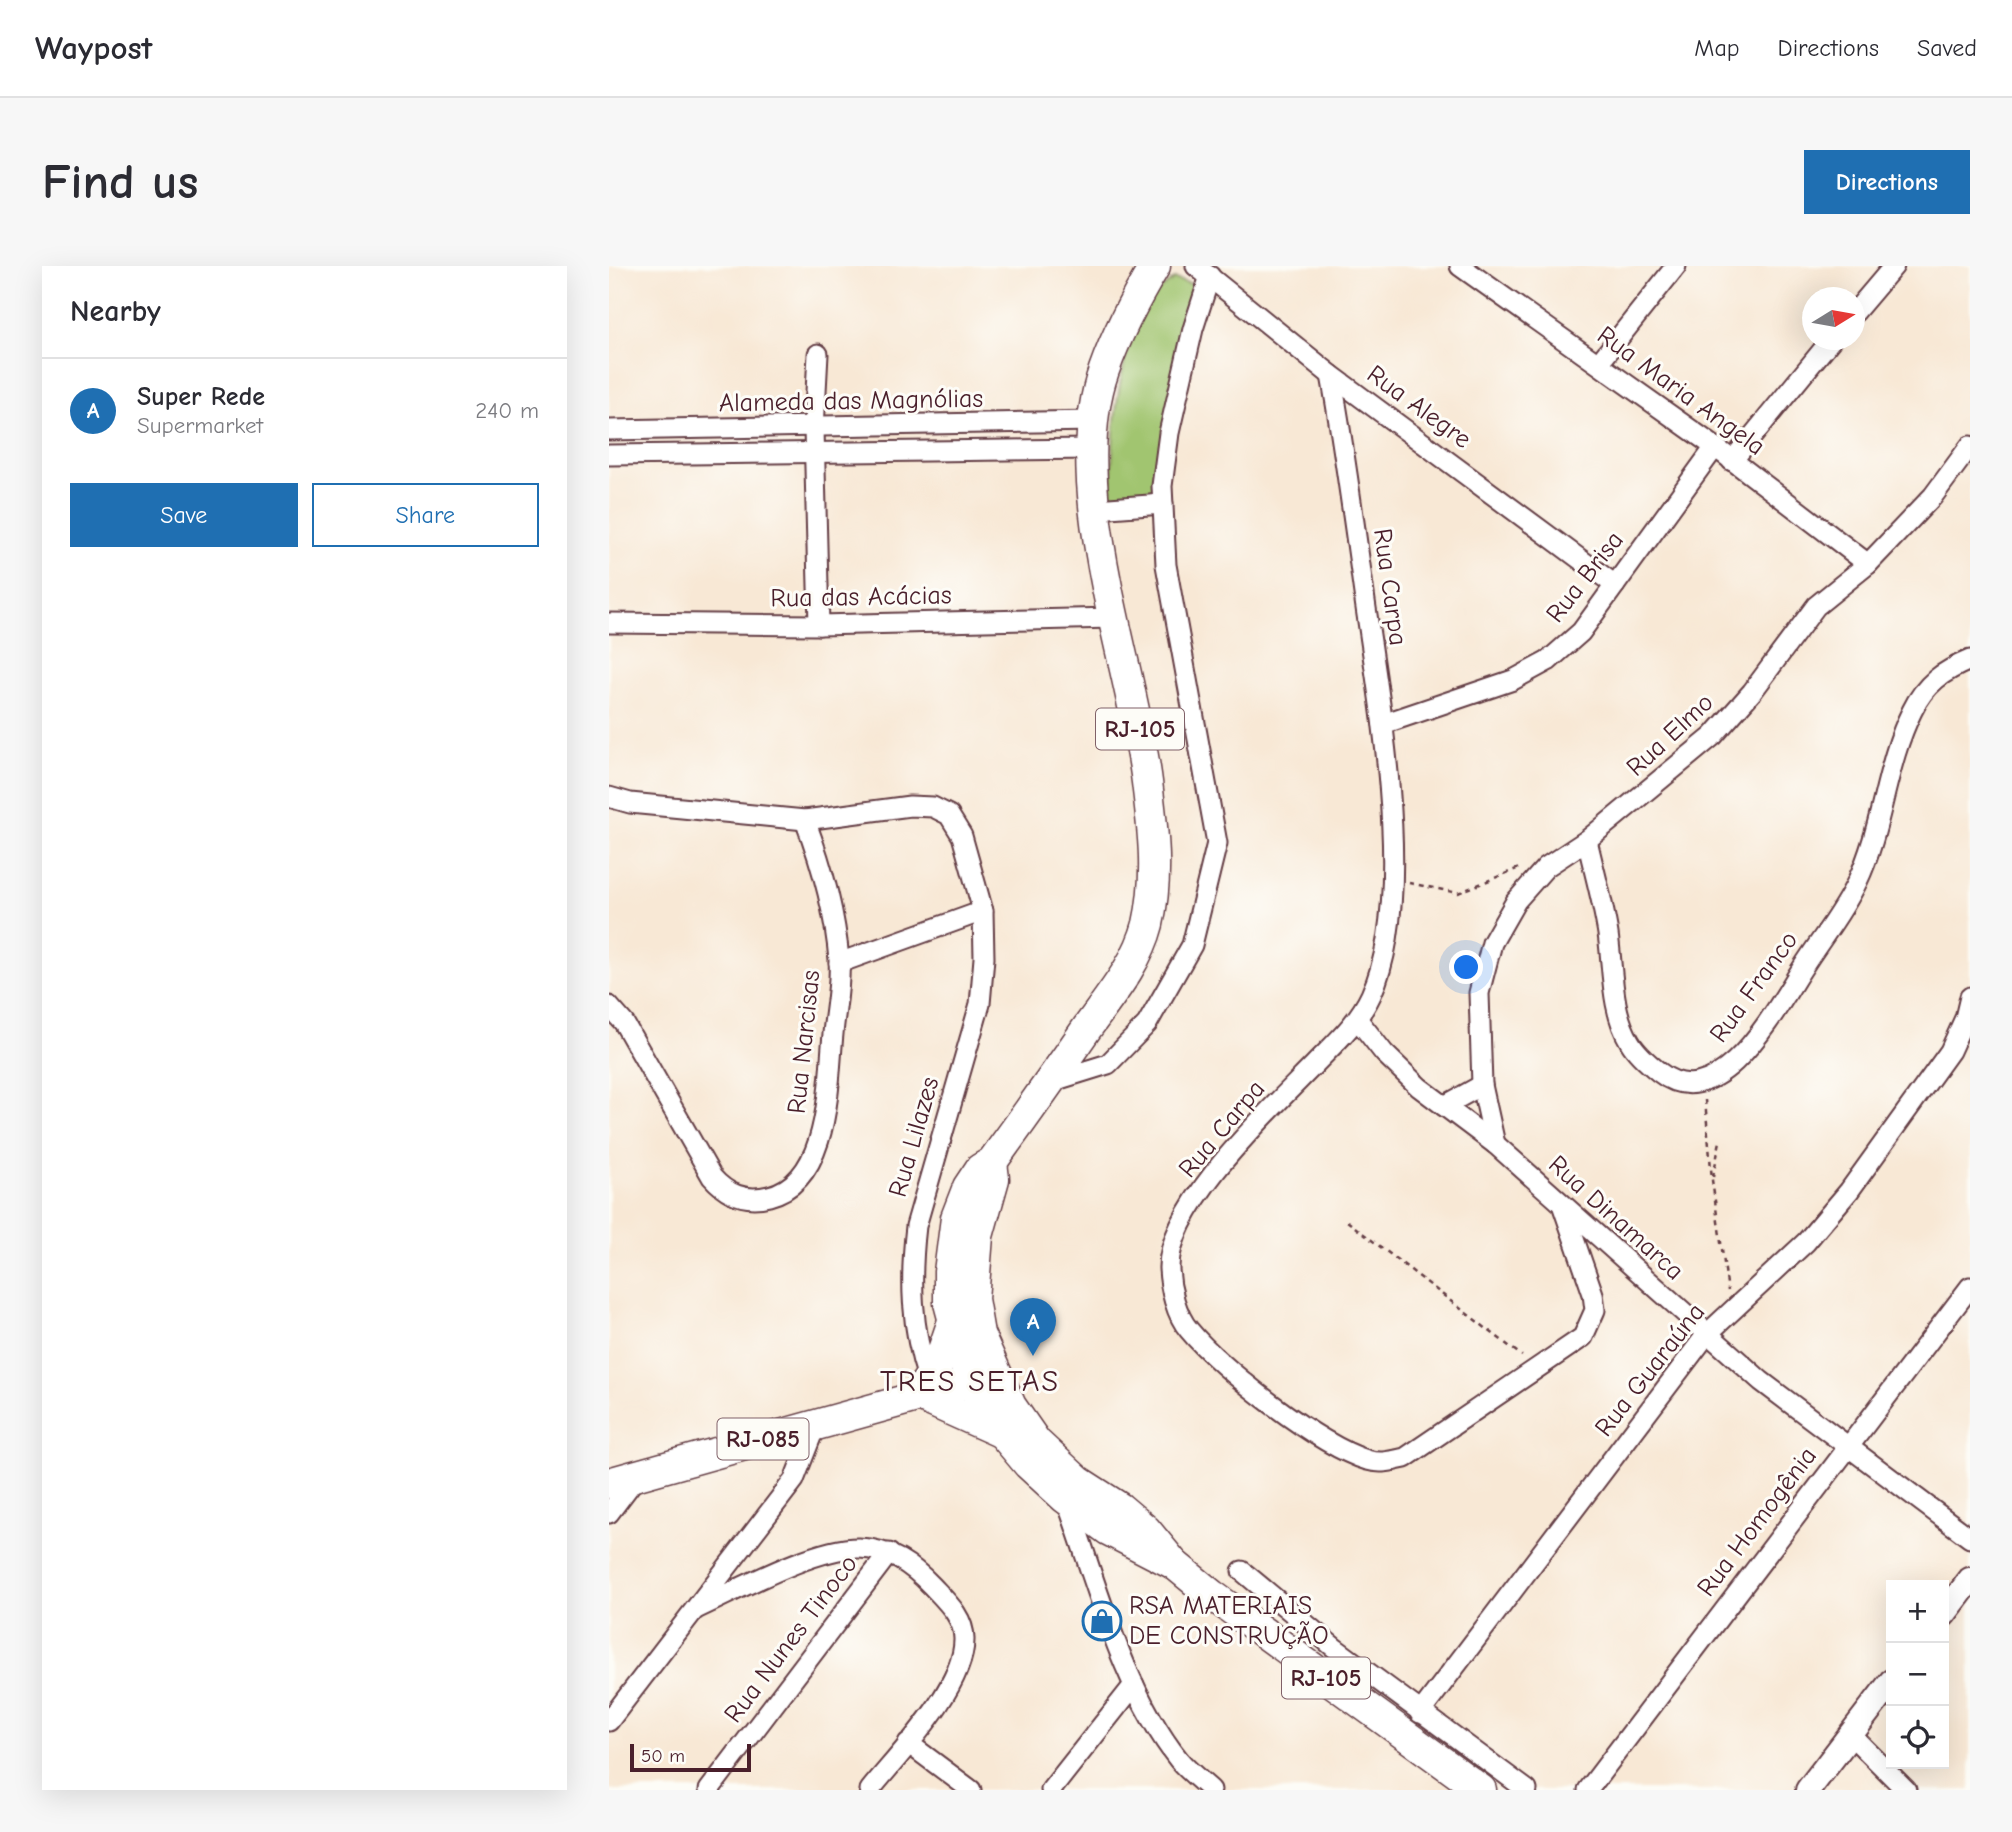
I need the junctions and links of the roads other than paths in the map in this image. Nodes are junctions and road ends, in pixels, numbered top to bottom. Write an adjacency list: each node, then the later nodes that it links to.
1 (1155, 266): 14 (main road, RJ-105)
2 (1460, 266): 9 (street, Rua Maria Angela)
3 (1676, 266): 9 (street)
4 (1894, 266): 6 (street)
5 (1203, 271): 10 (street, Rua Alegre); 21 (street)
6 (1865, 299)
7 (1823, 350): 20 (street)
8 (818, 354): 11 (street)
9 (1599, 363): 16 (street, Rua Maria Angela)
10 (1331, 375): 24 (street, Rua Alegre); 29 (street, Rua Carpa)
11 (814, 429): 13 (street, Alameda das Magnólias); 14 (street, Alameda das Magnólias); 17 (street)
12 (609, 430): 13 (street, Alameda das Magnólias)
13 (650, 430): 18 (street)
14 (1093, 435): 17 (street, Alameda das Magnólias); 22 (main road, RJ-105)
15 (1970, 446): 23 (street, Rua Elmo)
16 (1715, 447): 20 (street, Rua Maria Angela); 24 (street, Rua Brisa)
17 (815, 454): 18 (street, Alameda das Magnólias); 27 (street)
18 (650, 455): 19 (street, Alameda das Magnólias)
19 (609, 456)
20 (1733, 461): 23 (street, Rua Maria Angela)
21 (1163, 504): 22 (street); 38 (street)
22 (1095, 509): 25 (main road, RJ-105)
23 (1868, 564): 32 (street, Rua Elmo)
24 (1615, 585): 29 (street, Rua Brisa)
25 (1113, 618): 27 (street, Rua das Acácias); 38 (main road, RJ-105)
26 (609, 624): 27 (street, Rua das Acácias)
27 (819, 625)
28 (1970, 660): 32 (street, Rua Franco)
29 (1383, 724): 37 (street, Rua Carpa)
30 (609, 797): 31 (street)
31 (805, 820): 33 (street, Rua Lilazes); 34 (street, Rua Narcisas)
32 (1587, 841): 39 (street, Rua Elmo)
33 (983, 911): 34 (street); 49 (street, Rua Lilazes)
34 (839, 963): 36 (street, Rua Narcisas)
35 (1970, 997): 47 (street, Rua Guaraúna)
36 (609, 1006)
37 (1358, 1020): 40 (street, Rua Dinamarca); 43 (street, Rua Carpa)
38 (1050, 1082): 42 (main road, RJ-105)
39 (1482, 1085): 40 (street); 41 (street, Rua Elmo)
40 (1444, 1106): 41 (street, Rua Dinamarca)
41 (1495, 1144): 43 (street, Rua Dinamarca)
42 (992, 1162): 45 (main road, RJ-105); 46 (main road, RJ-105)
43 (1563, 1206): 47 (street, Rua Dinamarca)
44 (1970, 1287): 52 (street, Rua Homogênia)
45 (953, 1320): 48 (main road, RJ-105); 49 (main road)
46 (979, 1334): 48 (main road); 50 (main road, RJ-105)
47 (1707, 1334): 52 (street, Rua Dinamarca); 68 (street, Rua Guaraúna)
48 (970, 1382): 49 (main road, RJ-085); 50 (main road)
49 (923, 1387): 50 (main road); 51 (main road, RJ-085)
50 (1007, 1420): 55 (main road, RJ-105); 59 (main road, RJ-105)
51 (816, 1424): 53 (main road, RJ-085); 63 (street)
52 (1847, 1447): 57 (street, Rua Dinamarca); 79 (street, Rua Homogênia)
53 (638, 1475): 54 (main road, RJ-085); 56 (street)
54 (609, 1483)
55 (1065, 1498): 59 (main road, RJ-105); 66 (street)
56 (609, 1513)
57 (1970, 1538)
58 (888, 1553): 63 (street); 71 (street); 72 (street, Rua Nunes Tinoco)
59 (1174, 1564): 65 (main road, RJ-105)
60 (1242, 1570): 64 (street)
61 (1970, 1580): 62 (street)
62 (1956, 1607)
63 (696, 1609): 69 (street)
64 (1336, 1649): 65 (street); 68 (street)
65 (1322, 1675): 77 (main road, RJ-105)
66 (1134, 1685): 75 (street); 76 (street)
67 (1886, 1689): 70 (street)
68 (1420, 1713): 78 (street)
69 (609, 1721)
70 (1851, 1735): 80 (street); 81 (street)
71 (908, 1743): 73 (street); 74 (street)
72 (709, 1790)
73 (870, 1790)
74 (971, 1790)
75 (1051, 1790)
76 (1211, 1790)
77 (1481, 1790)
78 (1527, 1790)
79 (1588, 1790)
80 (1808, 1790)
81 (1906, 1790)

